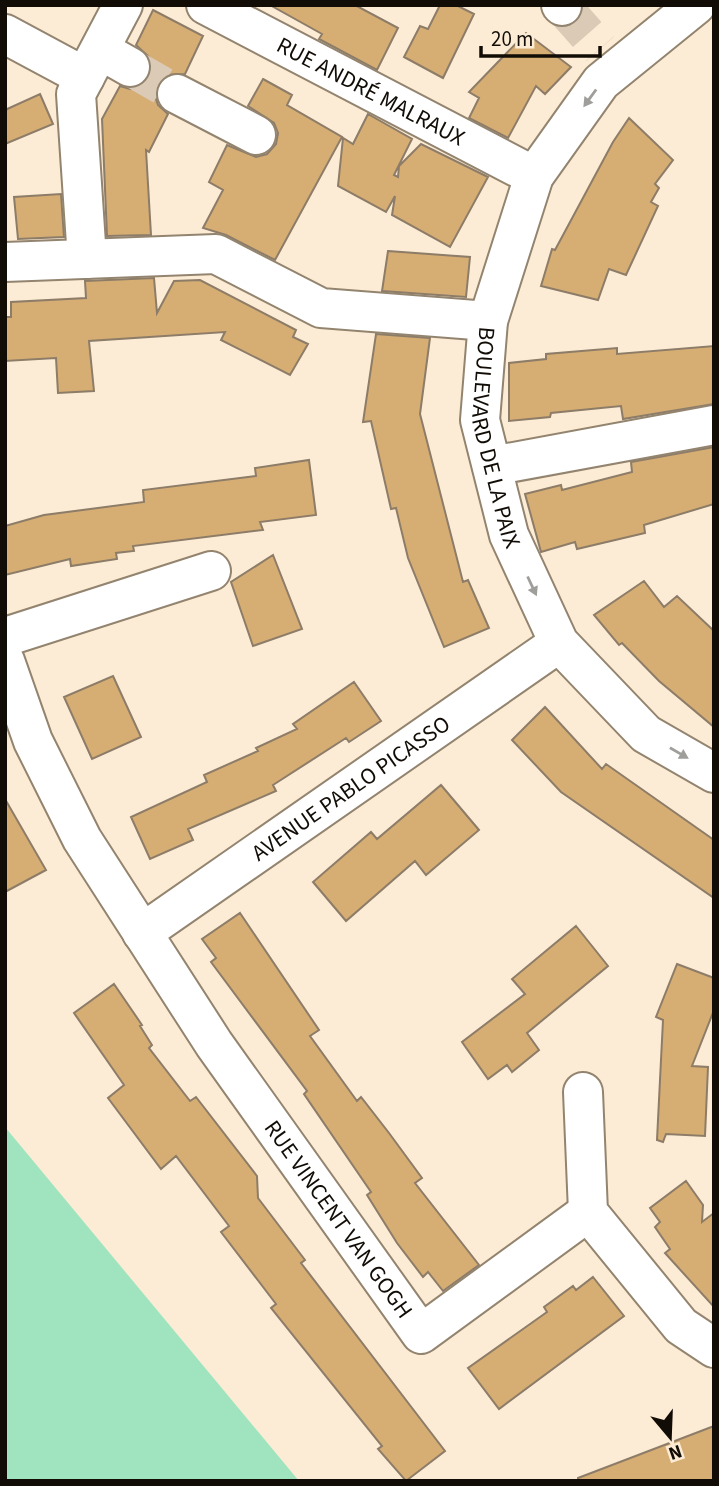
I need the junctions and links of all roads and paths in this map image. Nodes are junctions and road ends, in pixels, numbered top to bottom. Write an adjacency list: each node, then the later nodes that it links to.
1 (123, 5): 5 (street)
2 (206, 5): 8 (street, RUE ANDRÉ MALRAUX)
3 (696, 5): 8 (street, BOULEVARD DE LA PAIX, one-way to 8)
4 (5, 34): 5 (street)
5 (105, 65): 9 (street)
6 (177, 94): 7 (street)
7 (256, 135)
8 (534, 176): 11 (street, BOULEVARD DE LA PAIX)
9 (87, 259): 10 (street); 11 (street)
10 (5, 262)
11 (488, 321): 13 (street, BOULEVARD DE LA PAIX)
12 (714, 425): 13 (street)
13 (492, 466): 16 (street, BOULEVARD DE LA PAIX, one-way to 16)
14 (211, 572): 15 (street)
15 (5, 637)
16 (559, 643): 18 (street, BOULEVARD DE LA PAIX, one-way to 18); 19 (street, AVENUE PABLO PICASSO)
17 (5, 661): 19 (street)
18 (714, 773)
19 (142, 933): 21 (street, RUE VINCENT VAN GOGH)
20 (583, 1092): 21 (street)
21 (588, 1213): 22 (street)
22 (714, 1348)

